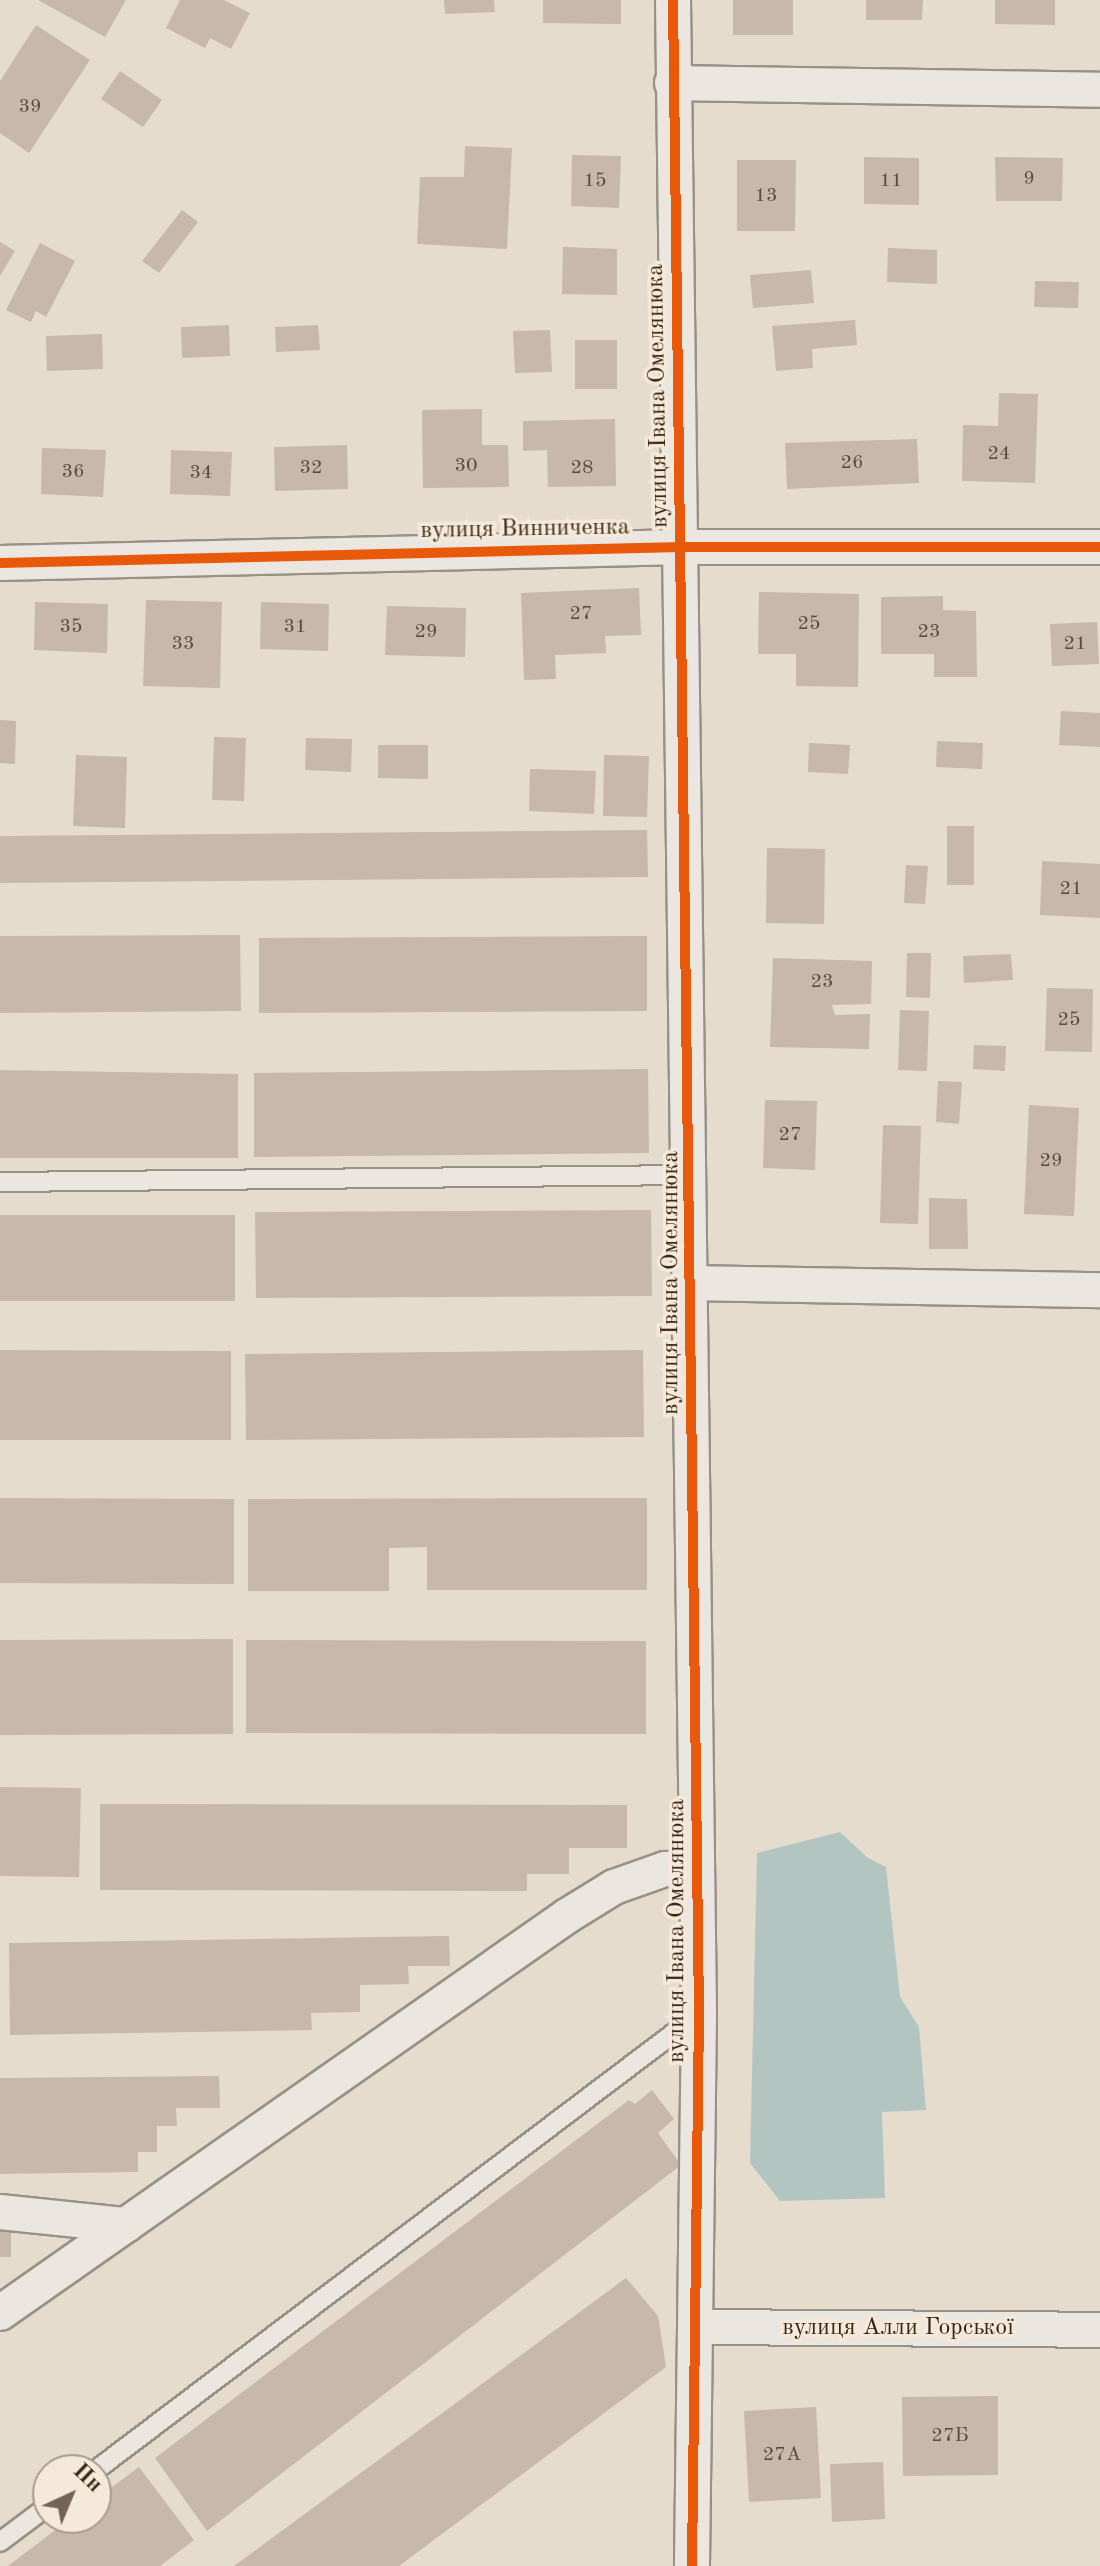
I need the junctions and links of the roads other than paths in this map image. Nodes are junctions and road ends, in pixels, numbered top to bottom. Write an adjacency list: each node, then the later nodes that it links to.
1 (673, 0): 2 (street, вулиця Івана Омелянюка)
2 (672, 83): 3 (street); 4 (street, вулиця Івана Омелянюка)
3 (1100, 90)
4 (683, 547): 5 (street, вулиця Винниченка); 6 (street, вулиця Винниченка); 7 (street, вулиця Івана Омелянюка)
5 (1100, 547)
6 (0, 563)
7 (691, 1175): 8 (lane); 9 (street, вулиця Івана Омелянюка)
8 (0, 1182)
9 (691, 1283): 10 (street); 11 (street, вулиця Івана Омелянюка)
10 (1100, 1290)
11 (697, 1868): 12 (street, вулиця Івана Омелянюка); 14 (street)
12 (699, 2014): 16 (street, вулиця Івана Омелянюка); 18 (lane)
13 (0, 2212): 14 (street)
14 (126, 2225): 15 (street)
15 (0, 2313)
16 (697, 2327): 17 (street, вулиця Алли Горської); 21 (street, вулиця Івана Омелянюка)
17 (1100, 2330)
18 (112, 2458)
19 (32, 2518): 20 (lane)
20 (0, 2542)
21 (692, 2566)

